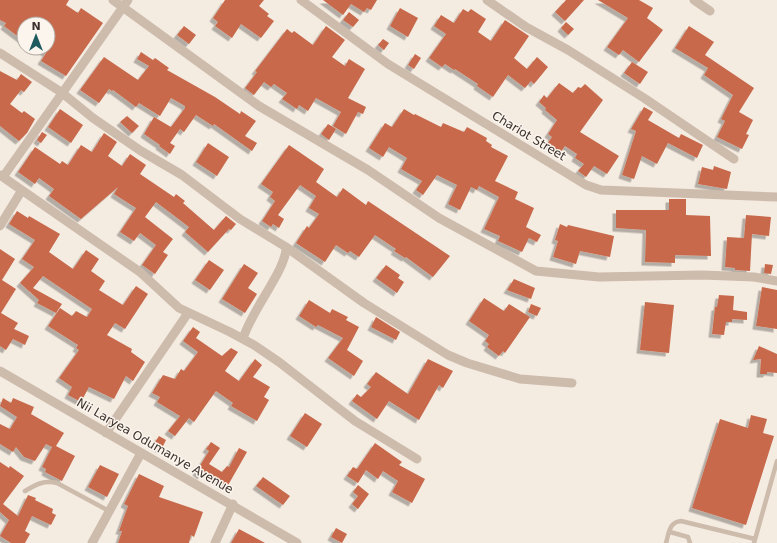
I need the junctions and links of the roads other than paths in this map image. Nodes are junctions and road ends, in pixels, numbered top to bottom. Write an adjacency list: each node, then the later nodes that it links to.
1 (113, 0): 5 (street)
2 (301, 0): 12 (street, Chariot Street)
3 (487, 0): 9 (street)
4 (694, 0): 6 (street)
5 (125, 3): 8 (street); 15 (street)
6 (710, 11)
7 (0, 53): 8 (street)
8 (61, 92): 10 (street); 14 (street)
9 (734, 160)
10 (1, 176): 11 (street)
11 (22, 190): 13 (street); 16 (street)
12 (777, 197)
13 (0, 226)
14 (286, 248): 17 (street); 19 (street)
15 (777, 281)
16 (188, 313): 17 (street); 20 (street)
17 (243, 339): 22 (street)
18 (0, 371): 20 (street, Nii Laryea Odumanye Avenue)
19 (572, 382)
20 (106, 433): 21 (street, Nii Laryea Odumanye Avenue)
21 (141, 453): 25 (street, Nii Laryea Odumanye Avenue); 26 (street)
22 (417, 459)
23 (777, 462): 28 (lane)
24 (25, 491): 26 (lane)
25 (233, 504): 30 (street); 31 (street, Nii Laryea Odumanye Avenue)
26 (109, 511): 29 (street)
27 (670, 532): 28 (lane); 32 (lane); 33 (lane)
28 (754, 541)
29 (92, 543)
30 (215, 543)
31 (297, 543)
32 (666, 543)
33 (690, 543)

